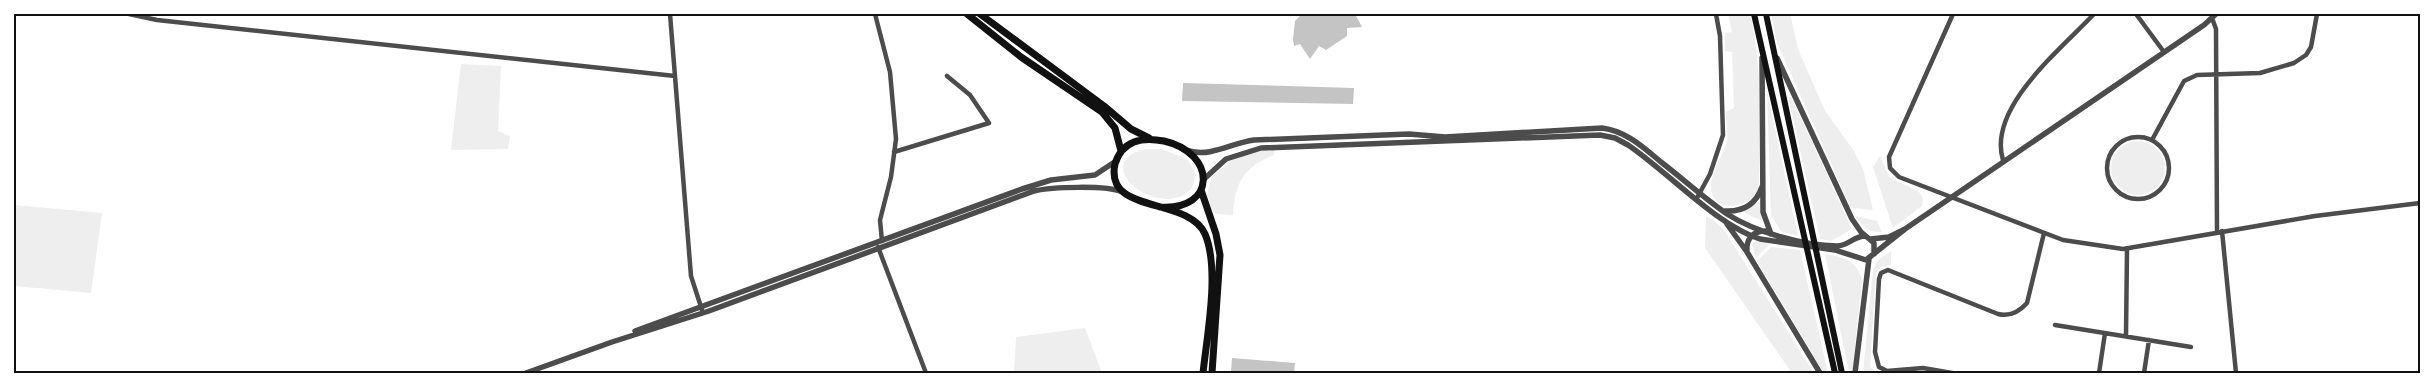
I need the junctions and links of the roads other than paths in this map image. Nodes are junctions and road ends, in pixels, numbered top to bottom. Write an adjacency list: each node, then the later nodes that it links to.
1 (129, 14): 18 (street)
2 (670, 14): 18 (street)
3 (875, 14): 24 (street)
4 (967, 14): 22 (main road)
5 (980, 14): 20 (main road)
6 (1716, 14): 31 (street)
7 (1754, 14): 14 (main road)
8 (1766, 14): 15 (main road)
9 (1953, 14): 32 (street)
10 (2094, 14): 25 (street)
11 (2136, 14): 16 (street)
12 (2317, 14): 17 (street)
13 (2214, 16): 16 (street); 17 (street)
14 (1759, 36): 28 (street); 64 (main road)
15 (1774, 51): 41 (street); 65 (main road)
16 (2164, 52): 25 (street)
17 (2217, 75): 21 (street); 37 (street)
18 (675, 76): 53 (street)
19 (947, 76): 24 (street)
20 (1156, 140): 22 (main road); 23 (main road)
21 (2152, 140): 21 (street)
22 (1121, 151): 26 (main road)
23 (1189, 151): 27 (main road); 31 (street)
24 (894, 152): 43 (street)
25 (2002, 160): 32 (street)
26 (1116, 162): 30 (main road); 43 (street)
27 (1204, 180): 29 (main road); 31 (street)
28 (1763, 183): 35 (street); 38 (street)
29 (1201, 190): 34 (main road); 62 (main road)
30 (1124, 192): 34 (main road); 48 (street)
31 (1699, 196): 35 (street)
32 (1951, 196): 36 (street); 39 (street)
33 (2420, 203): 37 (street)
34 (1160, 206): 61 (main road)
35 (1722, 214): 38 (street); 40 (street); 50 (street)
36 (1905, 229): 42 (street); 51 (street)
37 (2220, 231): 49 (street); 70 (street)
38 (1769, 232): 40 (street); 44 (street); 46 (street)
39 (2044, 232): 49 (street); 67 (street)
40 (1752, 236): 46 (street); 50 (street)
41 (1865, 236): 42 (street); 45 (street)
42 (1871, 239): 51 (street)
43 (879, 240): 48 (street); 53 (street)
44 (1790, 241): 46 (street); 47 (street)
45 (1854, 241): 47 (street); 52 (street)
46 (1778, 242)
47 (1827, 247): 52 (street)
48 (882, 248): 53 (street); 60 (street)
49 (2127, 249): 56 (street)
50 (1747, 252): 63 (street)
51 (1871, 257): 52 (street); 66 (street)
52 (1856, 258)
53 (702, 311): 59 (street)
54 (2055, 325): 55 (street)
55 (2106, 333): 56 (street); 68 (street)
56 (2126, 336): 57 (street)
57 (2149, 340): 58 (street); 69 (street)
58 (2191, 346)
59 (526, 373)
60 (926, 373)
61 (1203, 373)
62 (1212, 373)
63 (1820, 373)
64 (1835, 373)
65 (1842, 373)
66 (1855, 373)
67 (1952, 373)
68 (2099, 373)
69 (2144, 373)
70 (2236, 373)

